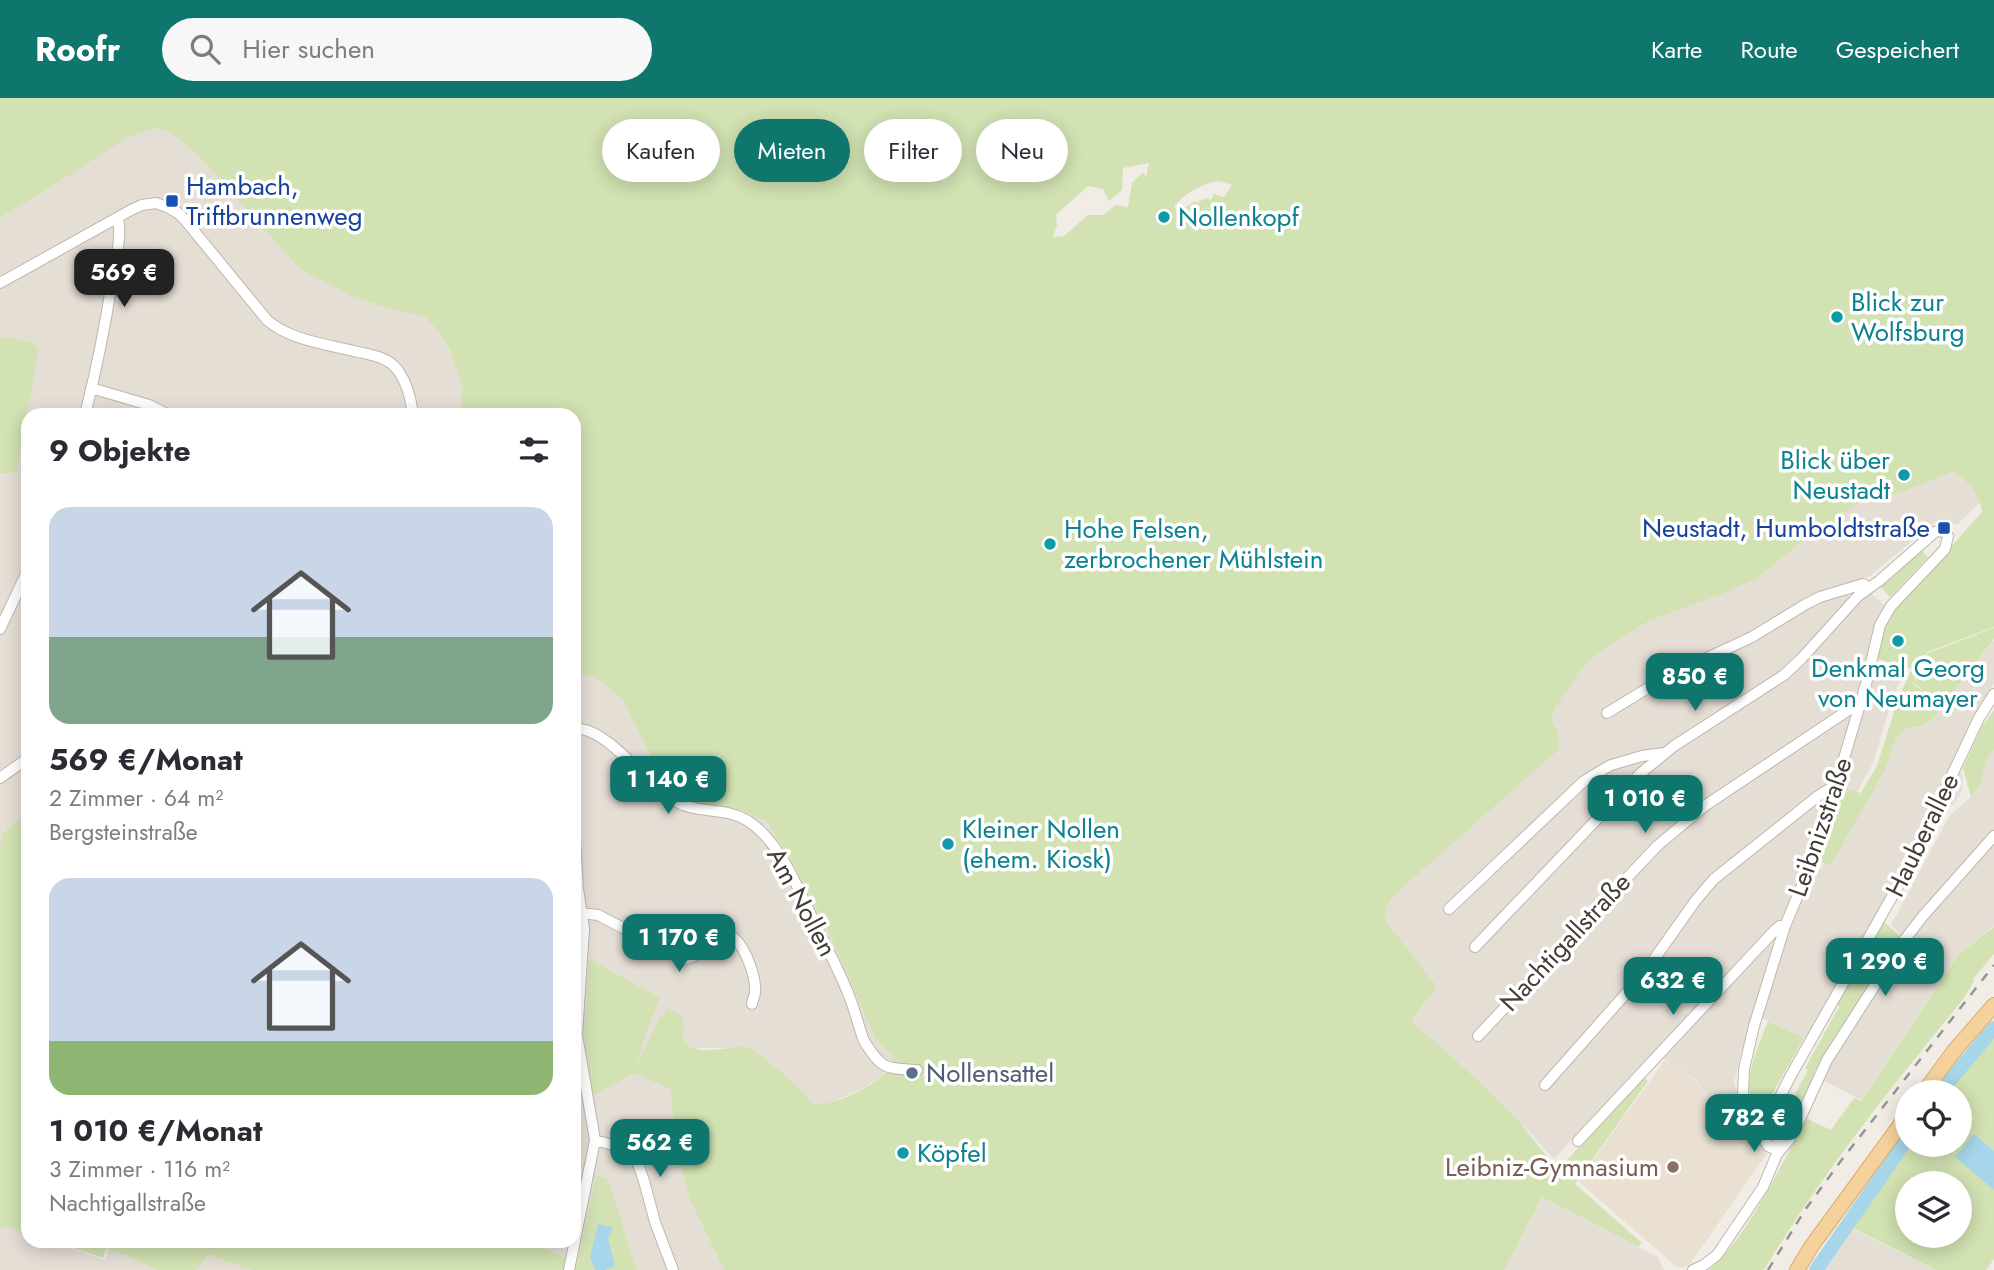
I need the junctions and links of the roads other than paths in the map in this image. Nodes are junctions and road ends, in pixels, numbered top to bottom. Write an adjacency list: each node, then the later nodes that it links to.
1 (118, 221): 2 (street); 3 (street); 6 (street)
2 (0, 283)
3 (91, 388): 4 (street); 5 (street)
4 (87, 408)
5 (155, 408)
6 (412, 408)
7 (21, 585): 9 (street)
8 (1869, 588): 11 (street, Leibnizstraße); 12 (street); 14 (street)
9 (0, 629)
10 (1994, 694): 31 (street, Hauberallee)
11 (1860, 707): 17 (street, Leibnizstraße); 26 (street, Nachtigallstraße)
12 (1607, 713)
13 (581, 728): 28 (street, Am Nollen)
14 (1664, 754): 19 (street); 22 (street)
15 (21, 763): 16 (street)
16 (0, 778)
17 (1835, 789): 21 (street, Leibnizstraße); 30 (street)
18 (1994, 836): 35 (street)
19 (1449, 908)
20 (581, 913): 23 (street); 24 (street)
21 (1785, 926): 31 (street, Leibnizstraße); 34 (street)
22 (1475, 947)
23 (581, 975)
24 (752, 1004)
25 (1994, 1005): 29 (main road)
26 (1478, 1036)
27 (581, 1058): 33 (street)
28 (917, 1069)
29 (1933, 1080)
30 (1545, 1085)
31 (1765, 1126): 35 (street, Leibnizstraße)
32 (1895, 1132): 41 (main road)
33 (595, 1140): 36 (street); 39 (street)
34 (1577, 1141)
35 (1777, 1152): 40 (street)
36 (581, 1210)
37 (573, 1248): 38 (street)
38 (569, 1270)
39 (673, 1270)
40 (1693, 1270)
41 (1797, 1270)

